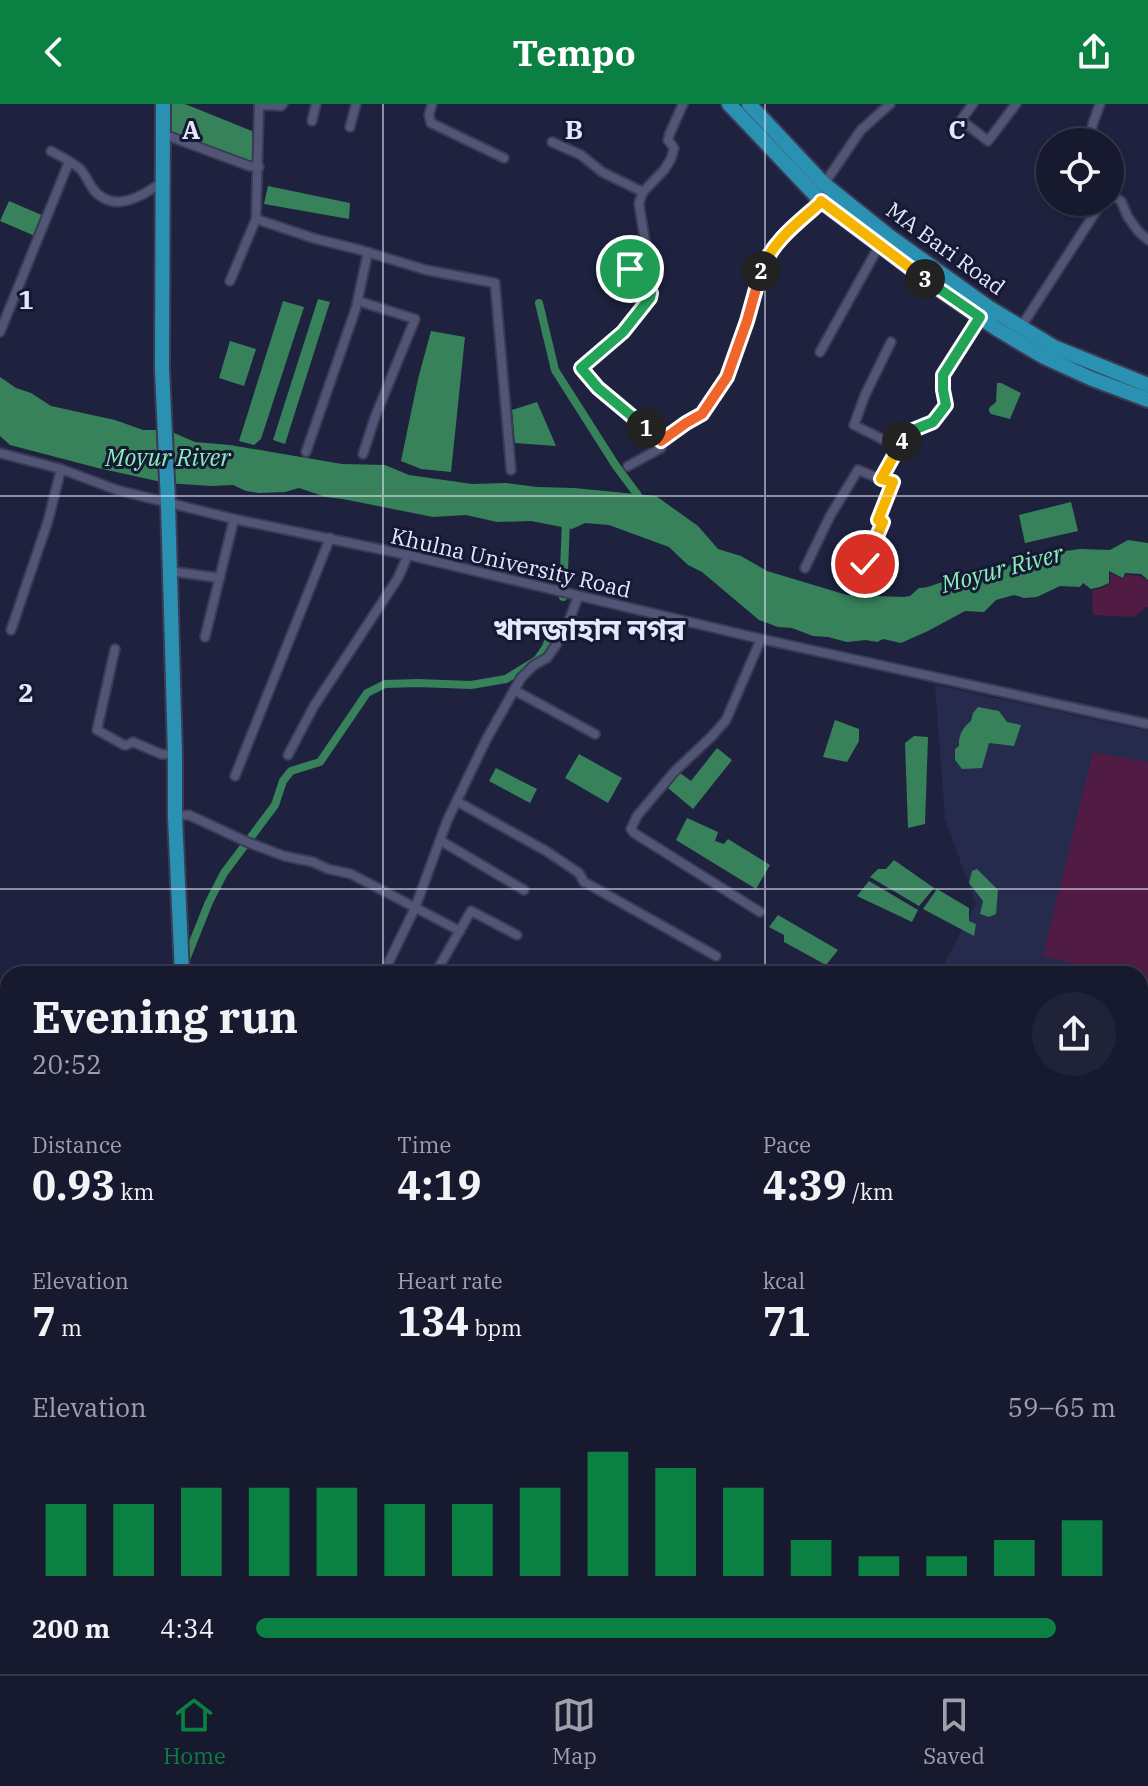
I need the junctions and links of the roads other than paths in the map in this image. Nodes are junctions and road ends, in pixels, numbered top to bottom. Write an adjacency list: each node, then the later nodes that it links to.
1 (163, 104): 16 (main road)
2 (283, 104): 21 (street)
3 (316, 104): 13 (street)
4 (356, 104): 14 (street)
5 (432, 104): 19 (street)
6 (683, 104): 24 (street)
7 (729, 104): 25 (main road, MA Bari Road)
8 (749, 104): 23 (main road, MA Bari Road)
9 (890, 104): 23 (street)
10 (973, 104): 11 (street)
11 (1016, 104)
12 (1100, 104): 15 (street)
13 (312, 121)
14 (350, 127)
15 (1092, 128)
16 (163, 134): 21 (street); 22 (main road)
17 (552, 142): 24 (street)
18 (51, 151): 20 (street)
19 (504, 158)
20 (69, 162): 22 (street); 36 (street)
21 (259, 167): 28 (street)
22 (162, 182): 50 (main road)
23 (824, 184): 35 (main road, MA Bari Road)
24 (643, 192): 41 (street)
25 (821, 201): 30 (main road, MA Bari Road); 41 (street)
26 (1124, 208): 29 (street)
27 (1093, 216): 35 (street)
28 (256, 219): 31 (street); 32 (street)
29 (1148, 240)
30 (879, 246): 34 (main road, MA Bari Road); 38 (street)
31 (368, 252): 33 (street); 48 (street)
32 (230, 281)
33 (358, 301): 43 (street); 45 (street)
34 (980, 317): 40 (main road, MA Bari Road); 42 (street)
35 (1021, 327): 39 (main road, MA Bari Road)
36 (0, 332)
37 (891, 342): 42 (street)
38 (820, 352)
39 (1148, 385)
40 (1148, 400)
41 (661, 441): 46 (street)
42 (898, 447): 49 (street)
43 (306, 452)
44 (0, 453): 47 (street, Khulna University Road)
45 (363, 454)
46 (628, 466)
47 (61, 469): 50 (street, Khulna University Road); 59 (street)
48 (511, 470)
49 (881, 479): 54 (street); 57 (street)
50 (168, 497): 51 (street, Khulna University Road); 55 (main road)
51 (234, 519): 52 (street, Khulna University Road); 56 (street)
52 (330, 538): 53 (street, Khulna University Road); 68 (street)
53 (408, 555): 58 (street, Khulna University Road); 67 (street)
54 (805, 568)
55 (169, 571): 56 (street); 66 (main road)
56 (220, 578): 60 (street)
57 (855, 589)
58 (578, 597): 61 (street, Khulna University Road); 63 (street)
59 (11, 630)
60 (205, 637)
61 (761, 639): 64 (street, Khulna University Road); 74 (street)
62 (115, 649): 66 (street)
63 (514, 690): 65 (street); 69 (street)
64 (1148, 724)
65 (595, 734)
66 (175, 755): 70 (main road)
67 (288, 755)
68 (235, 776)
69 (458, 802): 71 (street); 77 (street)
70 (175, 816): 73 (street); 78 (main road)
71 (441, 841): 72 (street); 73 (street)
72 (524, 890)
73 (415, 908): 75 (street); 79 (street)
74 (760, 912)
75 (460, 931): 76 (street); 80 (street)
76 (517, 935)
77 (716, 956)
78 (182, 966)
79 (387, 966)
80 (440, 966)
81 (0, 1314): 82 (street)
82 (0, 1400)

